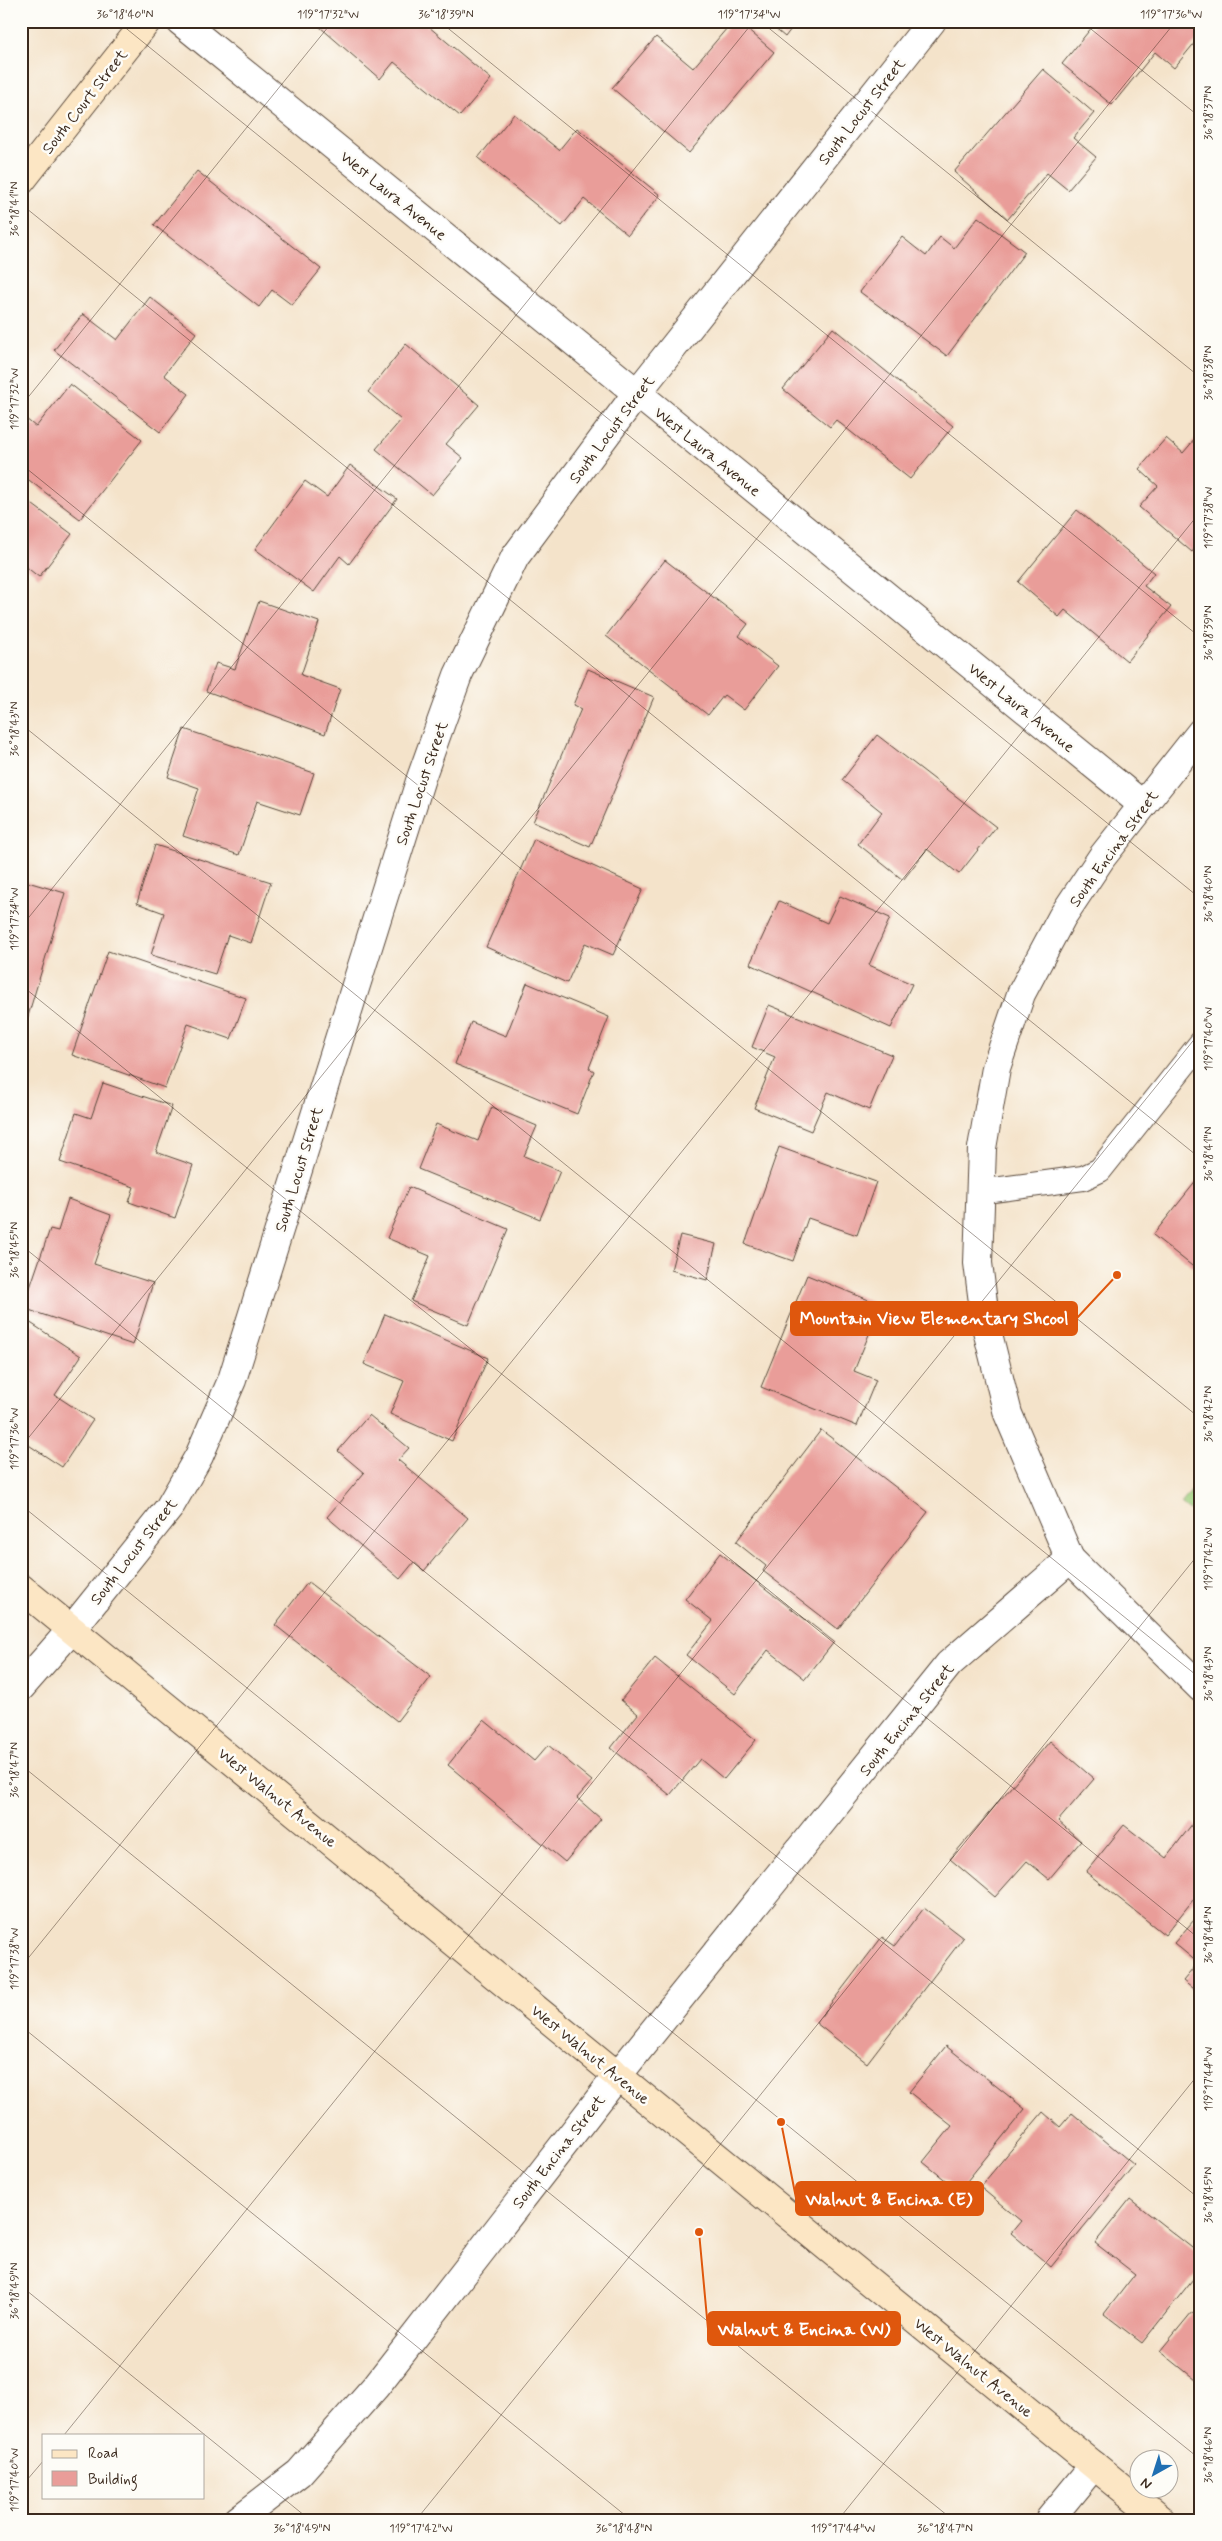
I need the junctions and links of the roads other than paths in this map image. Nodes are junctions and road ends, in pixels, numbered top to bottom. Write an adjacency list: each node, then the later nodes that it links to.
1 (148, 21): 4 (main road, South Court Street)
2 (180, 21): 5 (street, West Laura Avenue)
3 (932, 21): 5 (street, South Locust Street)
4 (21, 181)
5 (637, 393): 7 (street, West Laura Avenue); 12 (street, South Locust Street)
6 (1201, 732): 7 (street, South Encina Street)
7 (1143, 805): 9 (street, South Encina Street)
8 (1201, 1043): 9 (lane)
9 (979, 1192): 10 (street, South Encina Street)
10 (1070, 1560): 14 (street); 15 (street, South Encina Street)
11 (21, 1588): 12 (main road, West Walnut Avenue)
12 (72, 1629): 13 (street, South Locust Street); 15 (main road, West Walnut Avenue)
13 (21, 1687)
14 (1201, 1688)
15 (618, 2076): 16 (main road, West Walnut Avenue); 17 (street, South Encina Street)
16 (1094, 2464): 18 (street); 19 (main road, West Walnut Avenue)
17 (238, 2520)
18 (1049, 2520)
19 (1161, 2520)

